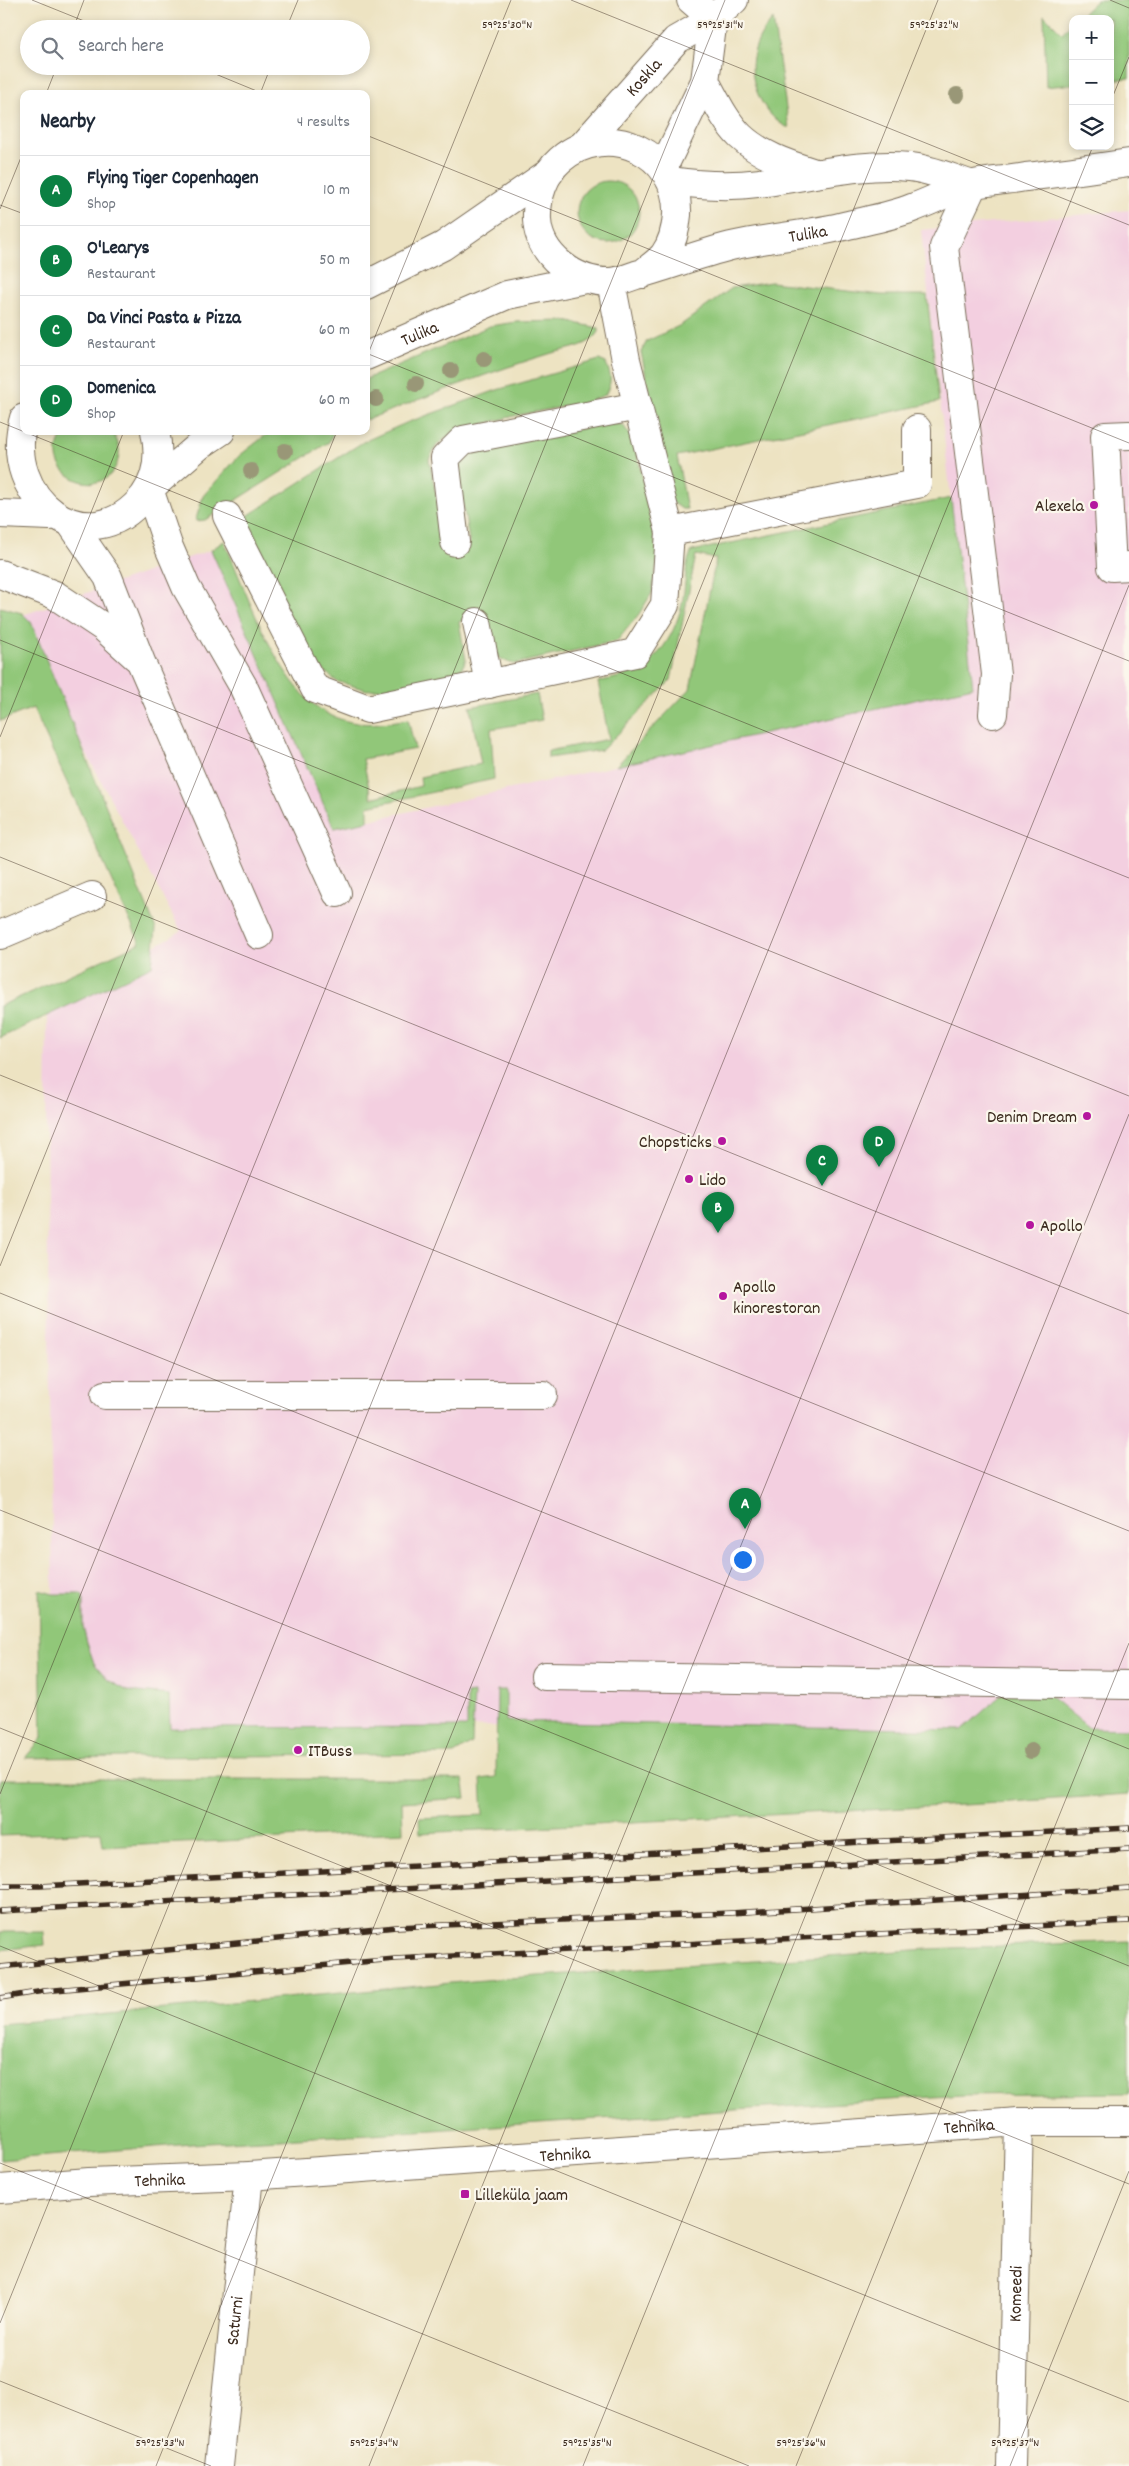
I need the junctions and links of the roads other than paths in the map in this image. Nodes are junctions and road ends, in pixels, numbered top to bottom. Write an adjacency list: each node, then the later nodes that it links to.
1 (691, 0): 3 (street)
2 (734, 0): 3 (street, Koskla)
3 (713, 20): 4 (street); 5 (street, Koskla)
4 (705, 81): 8 (street); 9 (street)
5 (583, 146): 7 (street); 9 (street)
6 (1129, 163): 10 (street, Tulika)
7 (550, 172): 12 (street); 13 (street)
8 (814, 172): 9 (street, Tulika); 10 (street, Tulika)
9 (667, 175): 11 (street)
10 (973, 184): 11 (street, Tulika); 34 (street)
11 (642, 274): 12 (street)
12 (598, 281): 14 (street, Tulika); 15 (street)
13 (370, 283)
14 (370, 354)
15 (638, 406): 27 (street); 28 (street)
16 (20, 416): 18 (street)
17 (20, 426): 26 (street)
18 (0, 429)
19 (917, 429): 27 (street)
20 (155, 435): 23 (street)
21 (215, 435): 23 (street)
22 (1129, 435): 29 (street)
23 (149, 489): 26 (street); 35 (street)
24 (0, 514): 26 (street)
25 (227, 516): 33 (street)
26 (61, 520): 32 (street)
27 (670, 532): 33 (street)
28 (455, 542)
29 (1129, 566)
30 (0, 574): 32 (street)
31 (477, 622): 33 (street)
32 (142, 662): 38 (street)
33 (489, 684)
34 (993, 714)
35 (336, 893)
36 (92, 896): 37 (street)
37 (0, 935)
38 (259, 935)
39 (105, 1394): 40 (street)
40 (543, 1395)
41 (544, 1676): 42 (street)
42 (1129, 1685)
43 (1019, 2122): 44 (street, Tehnika); 45 (street, Tehnika); 48 (street, Komeedi)
44 (1129, 2122)
45 (249, 2176): 46 (street, Tehnika); 47 (street, Saturni)
46 (0, 2189)
47 (219, 2466)
48 (1011, 2466)

